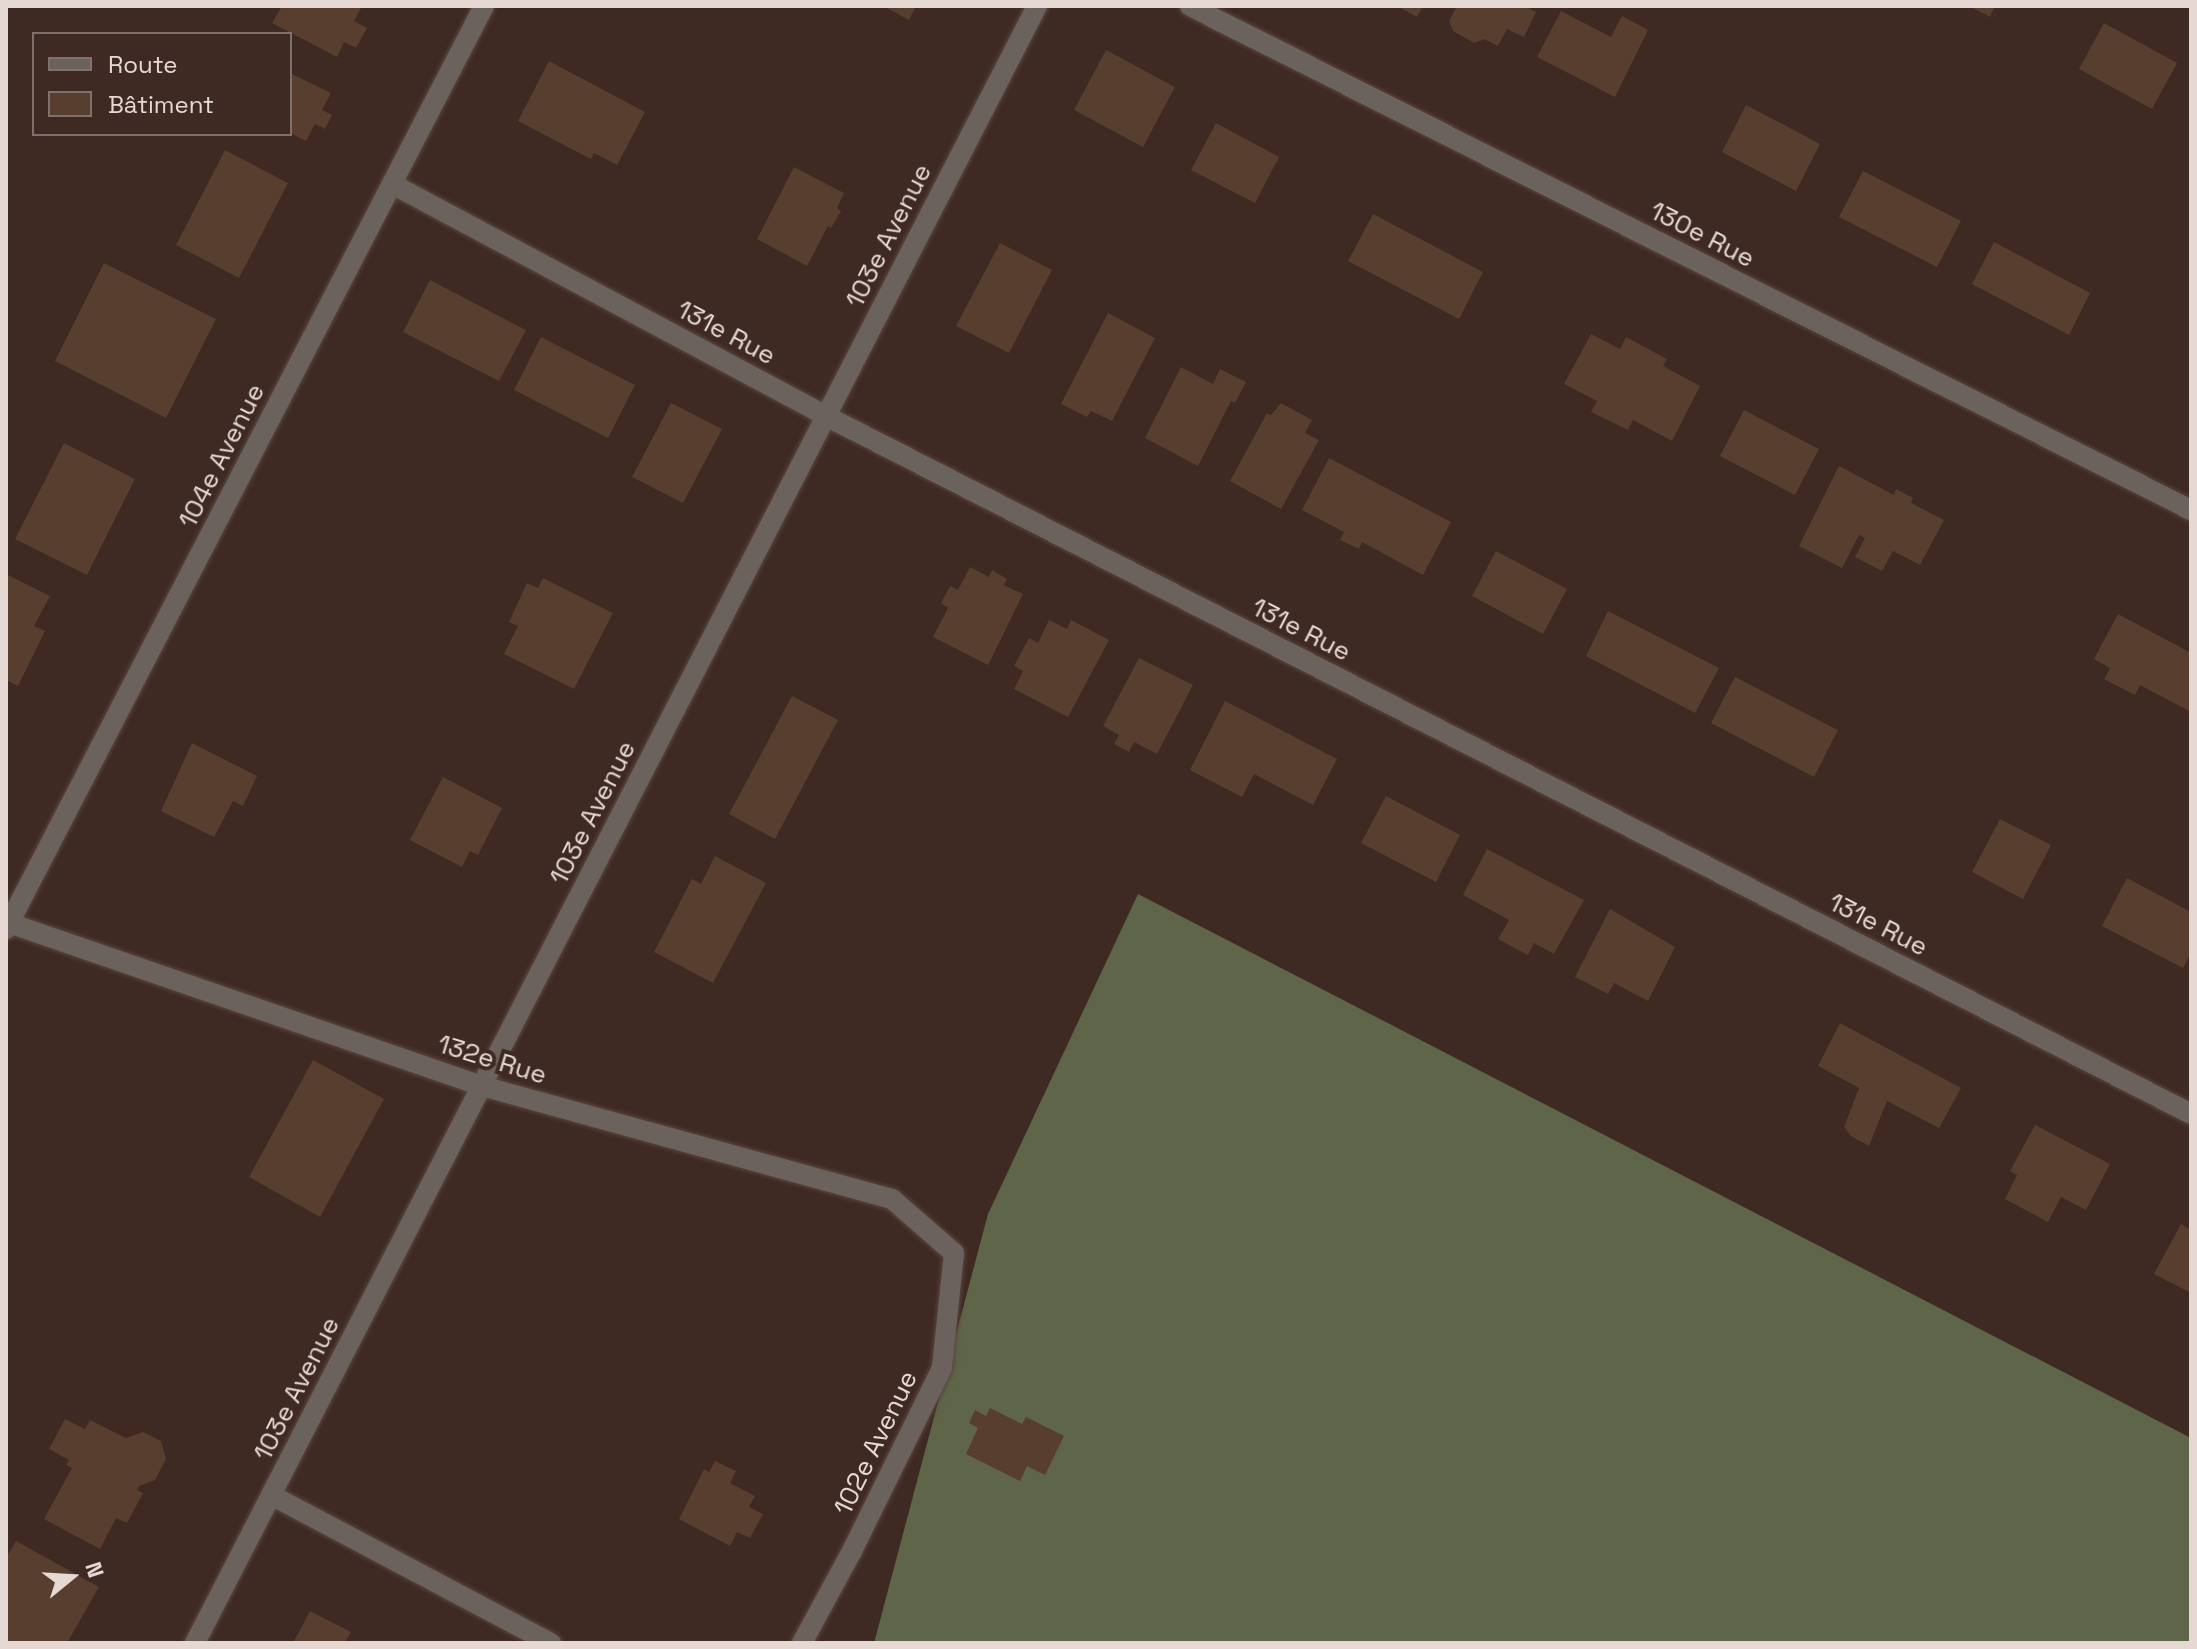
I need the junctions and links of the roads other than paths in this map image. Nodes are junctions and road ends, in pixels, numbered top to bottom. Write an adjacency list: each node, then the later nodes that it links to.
1 (484, 6): 4 (street, 104e Avenue)
2 (1037, 6): 5 (street, 103e Avenue)
3 (1190, 6): 6 (street, 130e Rue)
4 (392, 184): 5 (street, 131e Rue); 7 (street, 104e Avenue)
5 (826, 416): 8 (street, 103e Avenue); 9 (street, 131e Rue)
6 (2191, 510)
7 (7, 925): 8 (street, 132e Rue)
8 (482, 1086): 10 (street, 132e Rue); 11 (street, 103e Avenue)
9 (2191, 1114)
10 (954, 1253): 14 (street, 102e Avenue)
11 (271, 1495): 12 (street, 103e Avenue); 13 (street)
12 (195, 1643)
13 (551, 1643)
14 (802, 1643)

